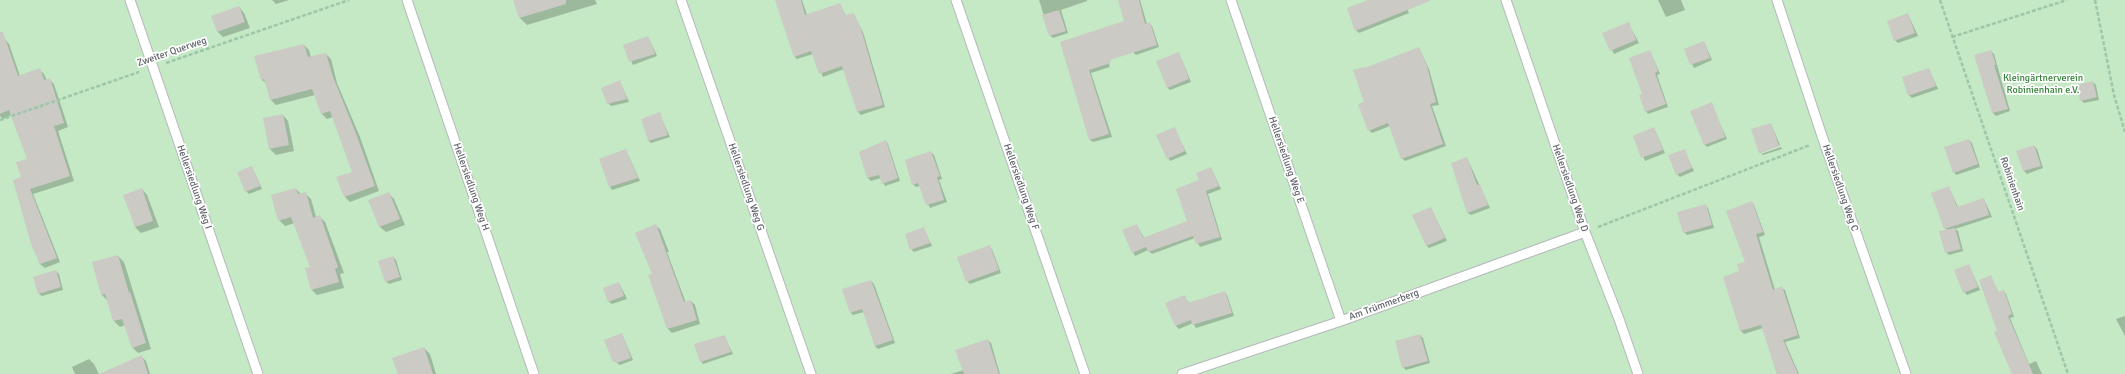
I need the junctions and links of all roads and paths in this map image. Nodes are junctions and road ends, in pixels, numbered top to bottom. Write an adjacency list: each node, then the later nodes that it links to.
1 (130, 0): 13 (lane, Hellersiedlung Weg I)
2 (349, 0): 13 (path, Zweiter Querweg)
3 (407, 0): 20 (lane, Hellersiedlung Weg H)
4 (681, 0): 21 (lane, Hellersiedlung Weg G)
5 (956, 0): 22 (lane, Hellersiedlung Weg F)
6 (1231, 0): 18 (lane, Hellersiedlung Weg E)
7 (1506, 0): 17 (lane, Hellersiedlung Weg D)
8 (1777, 0): 16 (lane, Hellersiedlung Weg C)
9 (1940, 0): 12 (path, Robinienhain)
10 (2067, 0): 12 (path)
11 (2095, 0): 15 (path)
12 (1952, 38): 26 (path, Robinienhain)
13 (153, 67): 14 (path, Zweiter Querweg); 19 (lane, Hellersiedlung Weg I)
14 (0, 120)
15 (2125, 132)
16 (1823, 139): 17 (path); 25 (lane, Hellersiedlung Weg C)
17 (1585, 232): 18 (lane, Am Trümmerberg); 24 (lane, Hellersiedlung Weg D)
18 (1341, 321): 23 (lane, Am Trümmerberg)
19 (258, 374)
20 (534, 374)
21 (812, 374)
22 (1085, 374)
23 (1182, 374)
24 (1638, 374)
25 (1906, 374)
26 (2068, 374)

